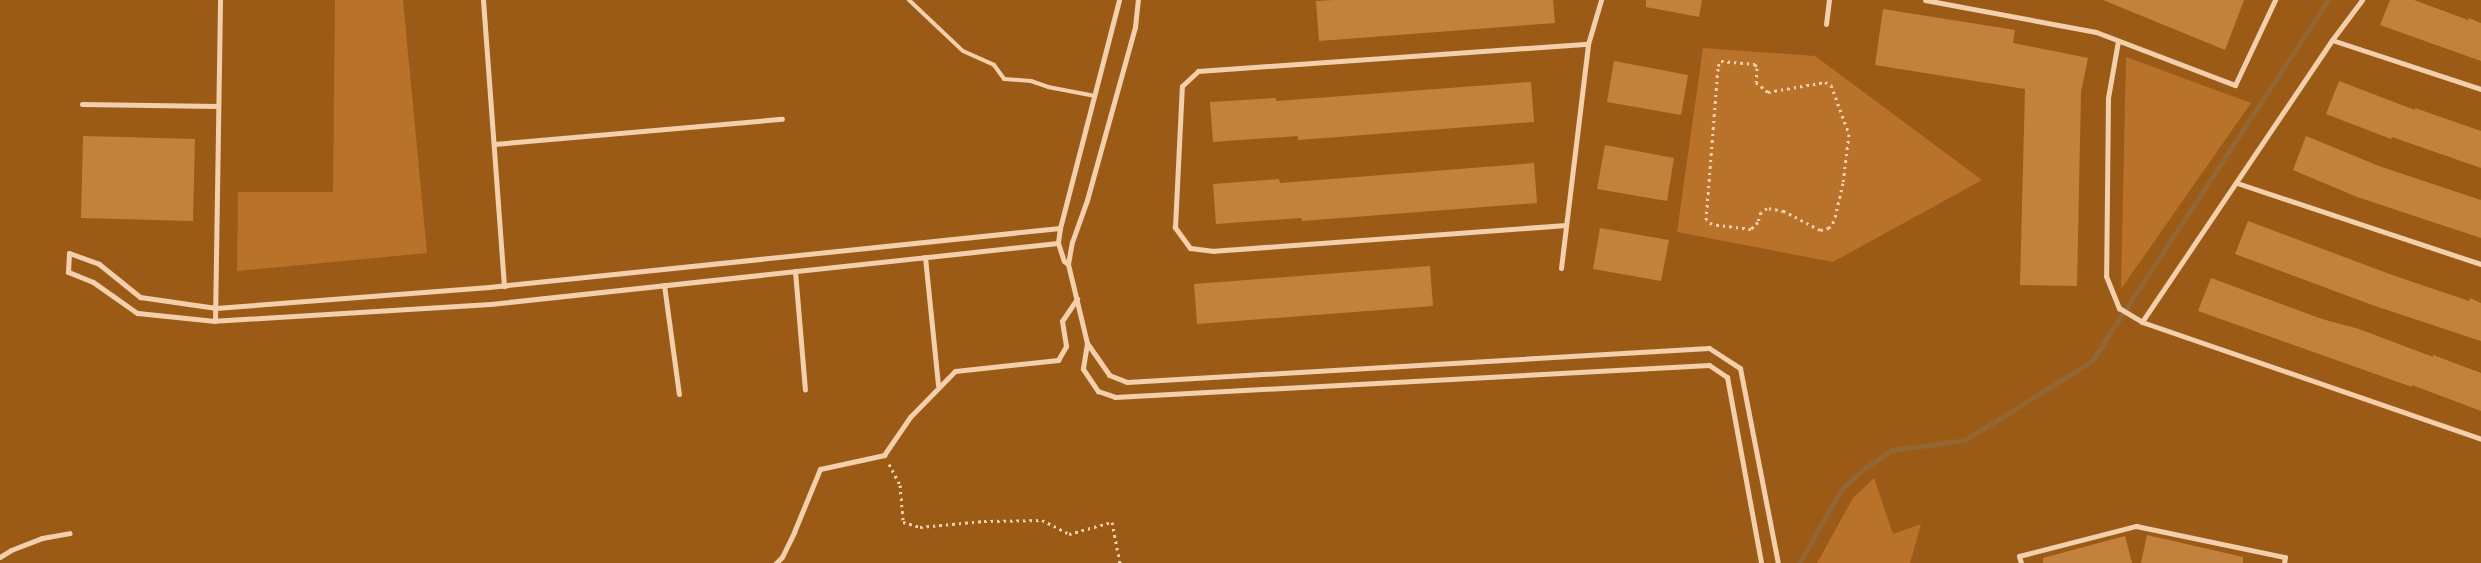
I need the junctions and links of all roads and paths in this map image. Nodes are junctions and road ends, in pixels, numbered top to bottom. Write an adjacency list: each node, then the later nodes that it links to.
1 (220, 0): 19 (street)
2 (483, 0): 21 (street)
3 (909, 0): 17 (lane)
4 (1119, 0): 17 (street)
5 (1138, 0): 27 (street)
6 (1601, 0): 14 (street)
7 (1829, 0): 11 (street)
8 (1926, 0): 13 (street)
9 (2275, 0): 13 (street)
10 (2362, 0): 12 (street)
11 (1826, 24)
12 (2332, 40): 16 (street); 22 (street)
13 (2118, 41): 36 (street)
14 (1588, 44): 23 (street); 23 (street)
15 (1721, 61): 15 (path)
16 (2481, 89)
17 (1094, 96): 24 (street)
18 (82, 104): 19 (street)
19 (218, 106): 34 (street)
20 (782, 119): 21 (street)
21 (494, 144): 32 (street)
22 (2236, 183): 28 (street); 36 (street)
23 (1566, 225): 29 (street)
24 (1060, 228): 25 (street); 32 (street)
25 (1058, 243): 26 (street); 27 (street)
26 (925, 257): 30 (street); 38 (street)
27 (1068, 264): 33 (street)
28 (2481, 264)
29 (1561, 268)
30 (795, 271): 31 (street); 39 (street)
31 (664, 285): 35 (street); 40 (street)
32 (504, 286): 34 (street)
33 (1077, 299): 37 (street); 38 (street)
34 (216, 308): 35 (street); 35 (street)
35 (215, 321)
36 (2142, 322): 41 (street)
37 (1087, 343): 47 (street); 48 (street)
38 (938, 385): 42 (street)
39 (805, 390)
40 (679, 394)
41 (2481, 439)
42 (884, 455): 45 (street); 46 (path)
43 (70, 533): 44 (street)
44 (0, 557)
45 (776, 563)
46 (1120, 563)
47 (1761, 563)
48 (1778, 563)
49 (2021, 563): 50 (street)
50 (2284, 563)

